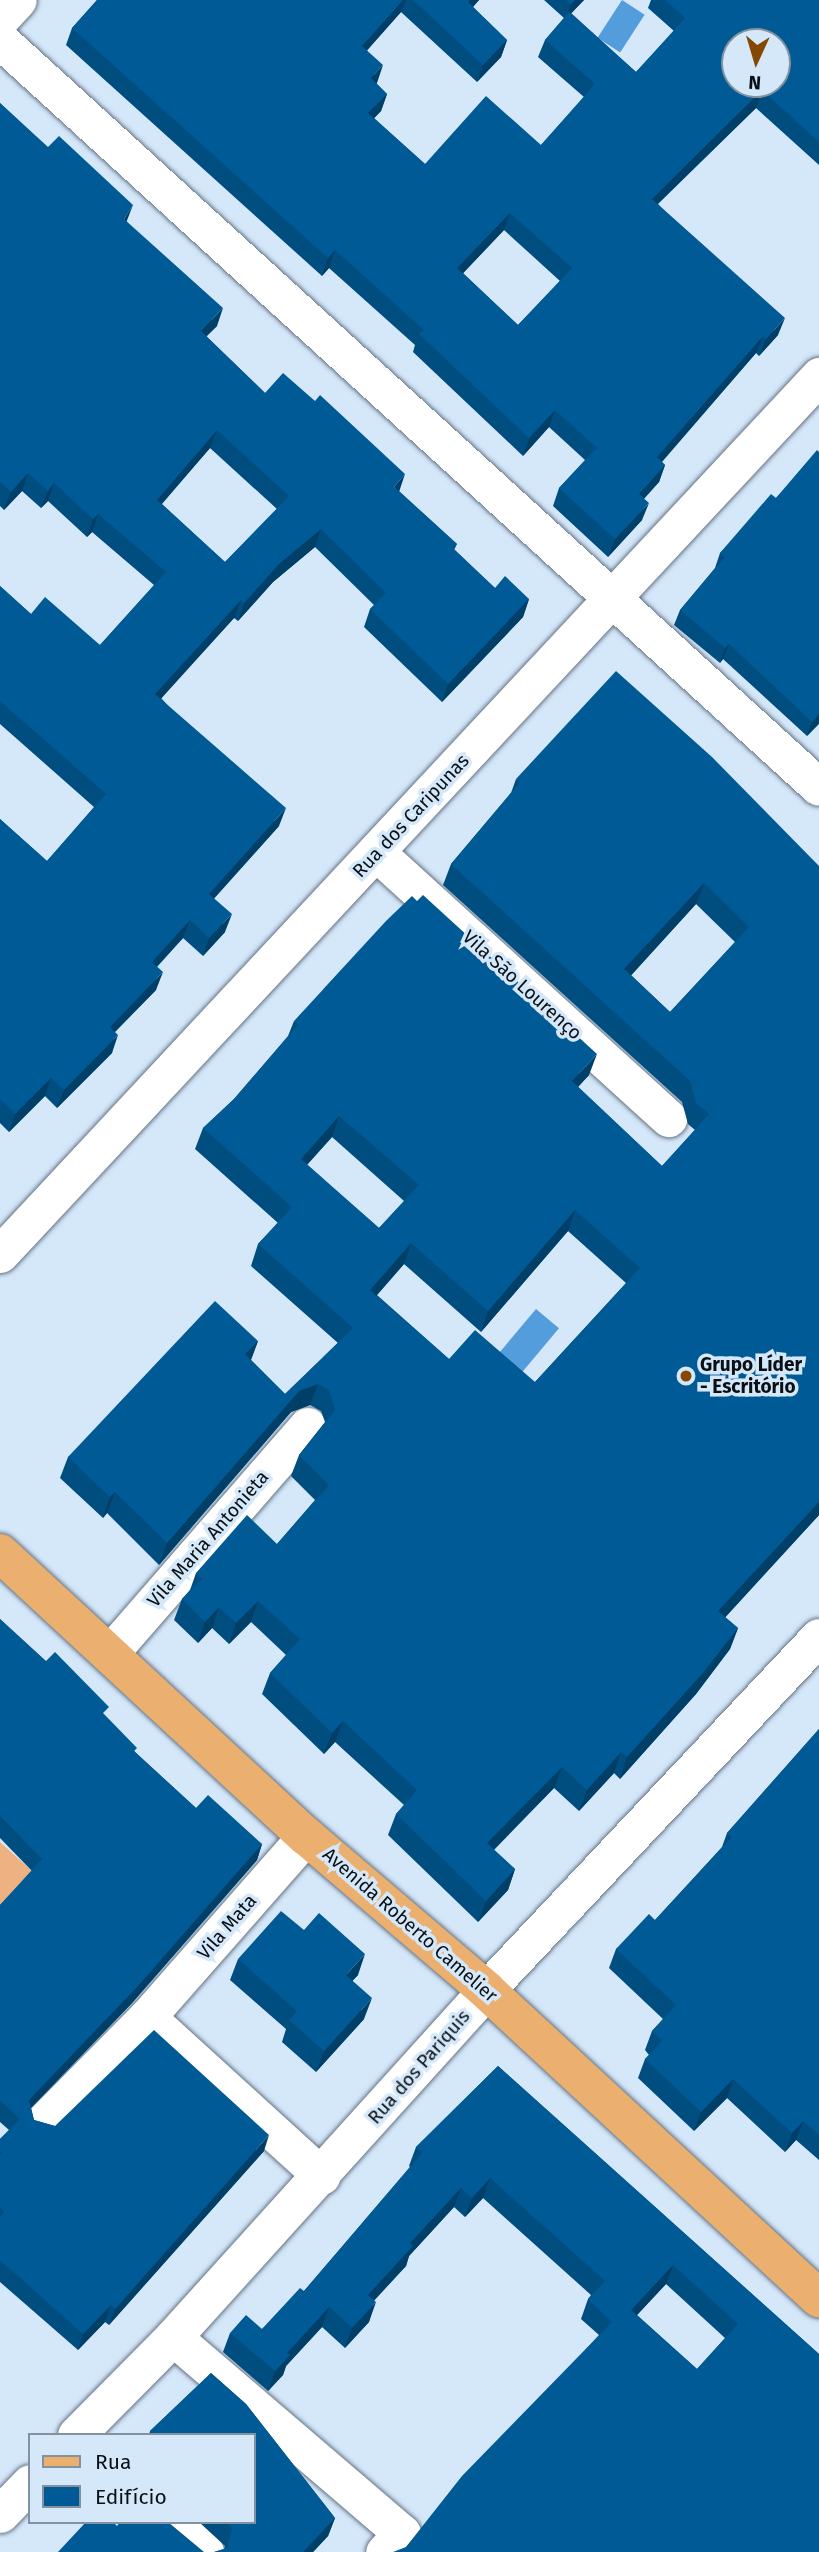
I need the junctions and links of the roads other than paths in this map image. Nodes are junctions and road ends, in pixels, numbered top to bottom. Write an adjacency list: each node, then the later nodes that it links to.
1 (18, 0): 2 (street)
2 (0, 19)
3 (0, 40): 5 (street)
4 (819, 376): 5 (street, Rua dos Caripunas)
5 (610, 599): 6 (street); 7 (street, Rua dos Caripunas)
6 (819, 787)
7 (377, 853): 8 (street, Vila São Lourenço); 9 (street, Rua dos Caripunas)
8 (668, 1118)
9 (0, 1254)
10 (307, 1426): 13 (street, Vila Maria Antonieta)
11 (0, 1553): 13 (main road, Avenida Roberto Camelier)
12 (819, 1637): 15 (street, Rua dos Pariquis)
13 (110, 1653): 14 (main road, Avenida Roberto Camelier)
14 (306, 1836): 15 (main road, Avenida Roberto Camelier); 16 (street, Vila Mata)
15 (486, 1990): 18 (street, Rua dos Pariquis); 19 (main road, Avenida Roberto Camelier)
16 (147, 2017): 17 (street, Vila Mata); 18 (street)
17 (43, 2122)
18 (323, 2176): 20 (street, Rua dos Pariquis)
19 (819, 2298)
20 (173, 2337): 21 (street, Rua dos Pariquis); 26 (street)
21 (78, 2433)
22 (28, 2485): 23 (street)
23 (0, 2514)
24 (174, 2524): 25 (street)
25 (205, 2552)
26 (384, 2552)

